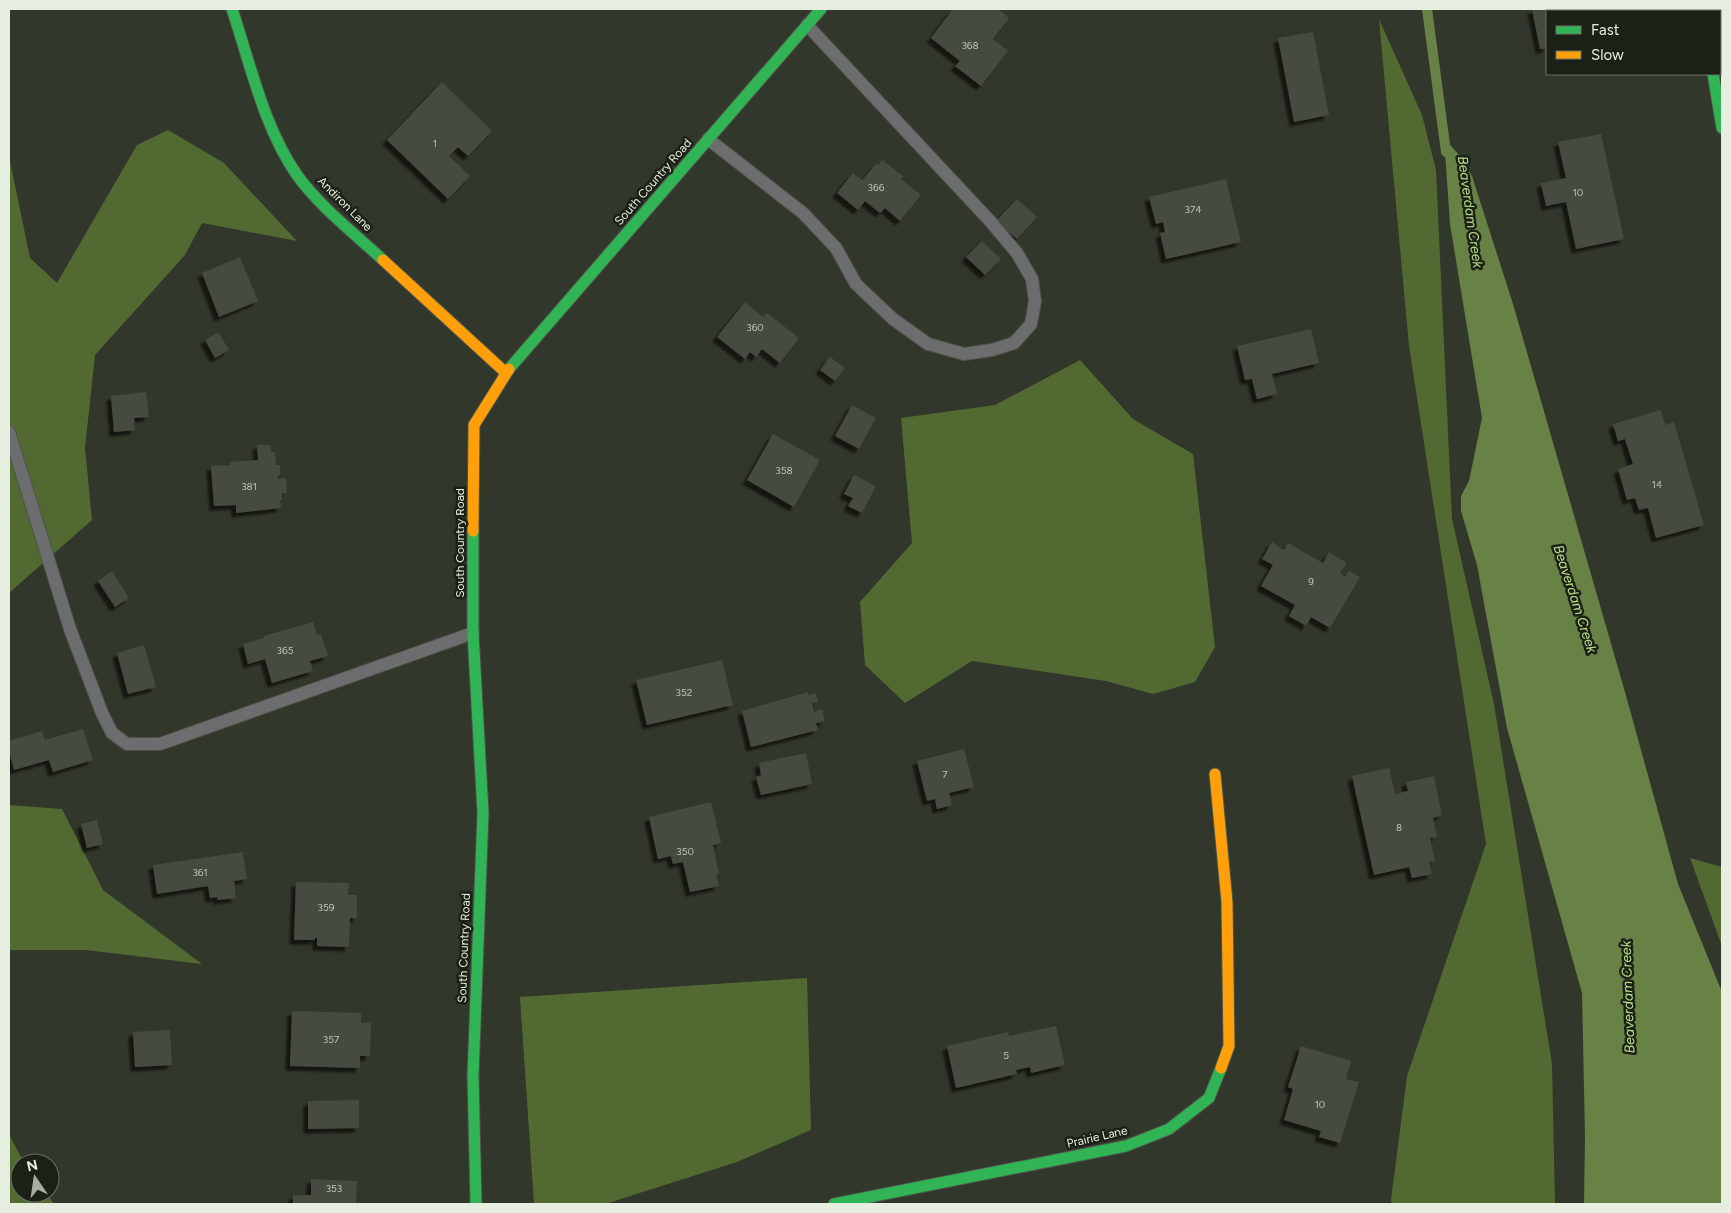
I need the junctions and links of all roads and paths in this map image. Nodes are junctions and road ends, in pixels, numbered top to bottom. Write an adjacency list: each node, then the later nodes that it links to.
1 (232, 9): 7 (main road, Andiron Lane)
2 (821, 9): 3 (main road, South Country Road)
3 (807, 25): 6 (main road, South Country Road); 6 (lane)
4 (1713, 75): 5 (main road)
5 (1722, 128)
6 (708, 139): 7 (main road, South Country Road)
7 (506, 373): 9 (main road, South Country Road)
8 (9, 432): 9 (lane)
9 (473, 633): 11 (main road, South Country Road)
10 (1215, 774): 12 (main road, Prairie Lane)
11 (476, 1204)
12 (834, 1204)

